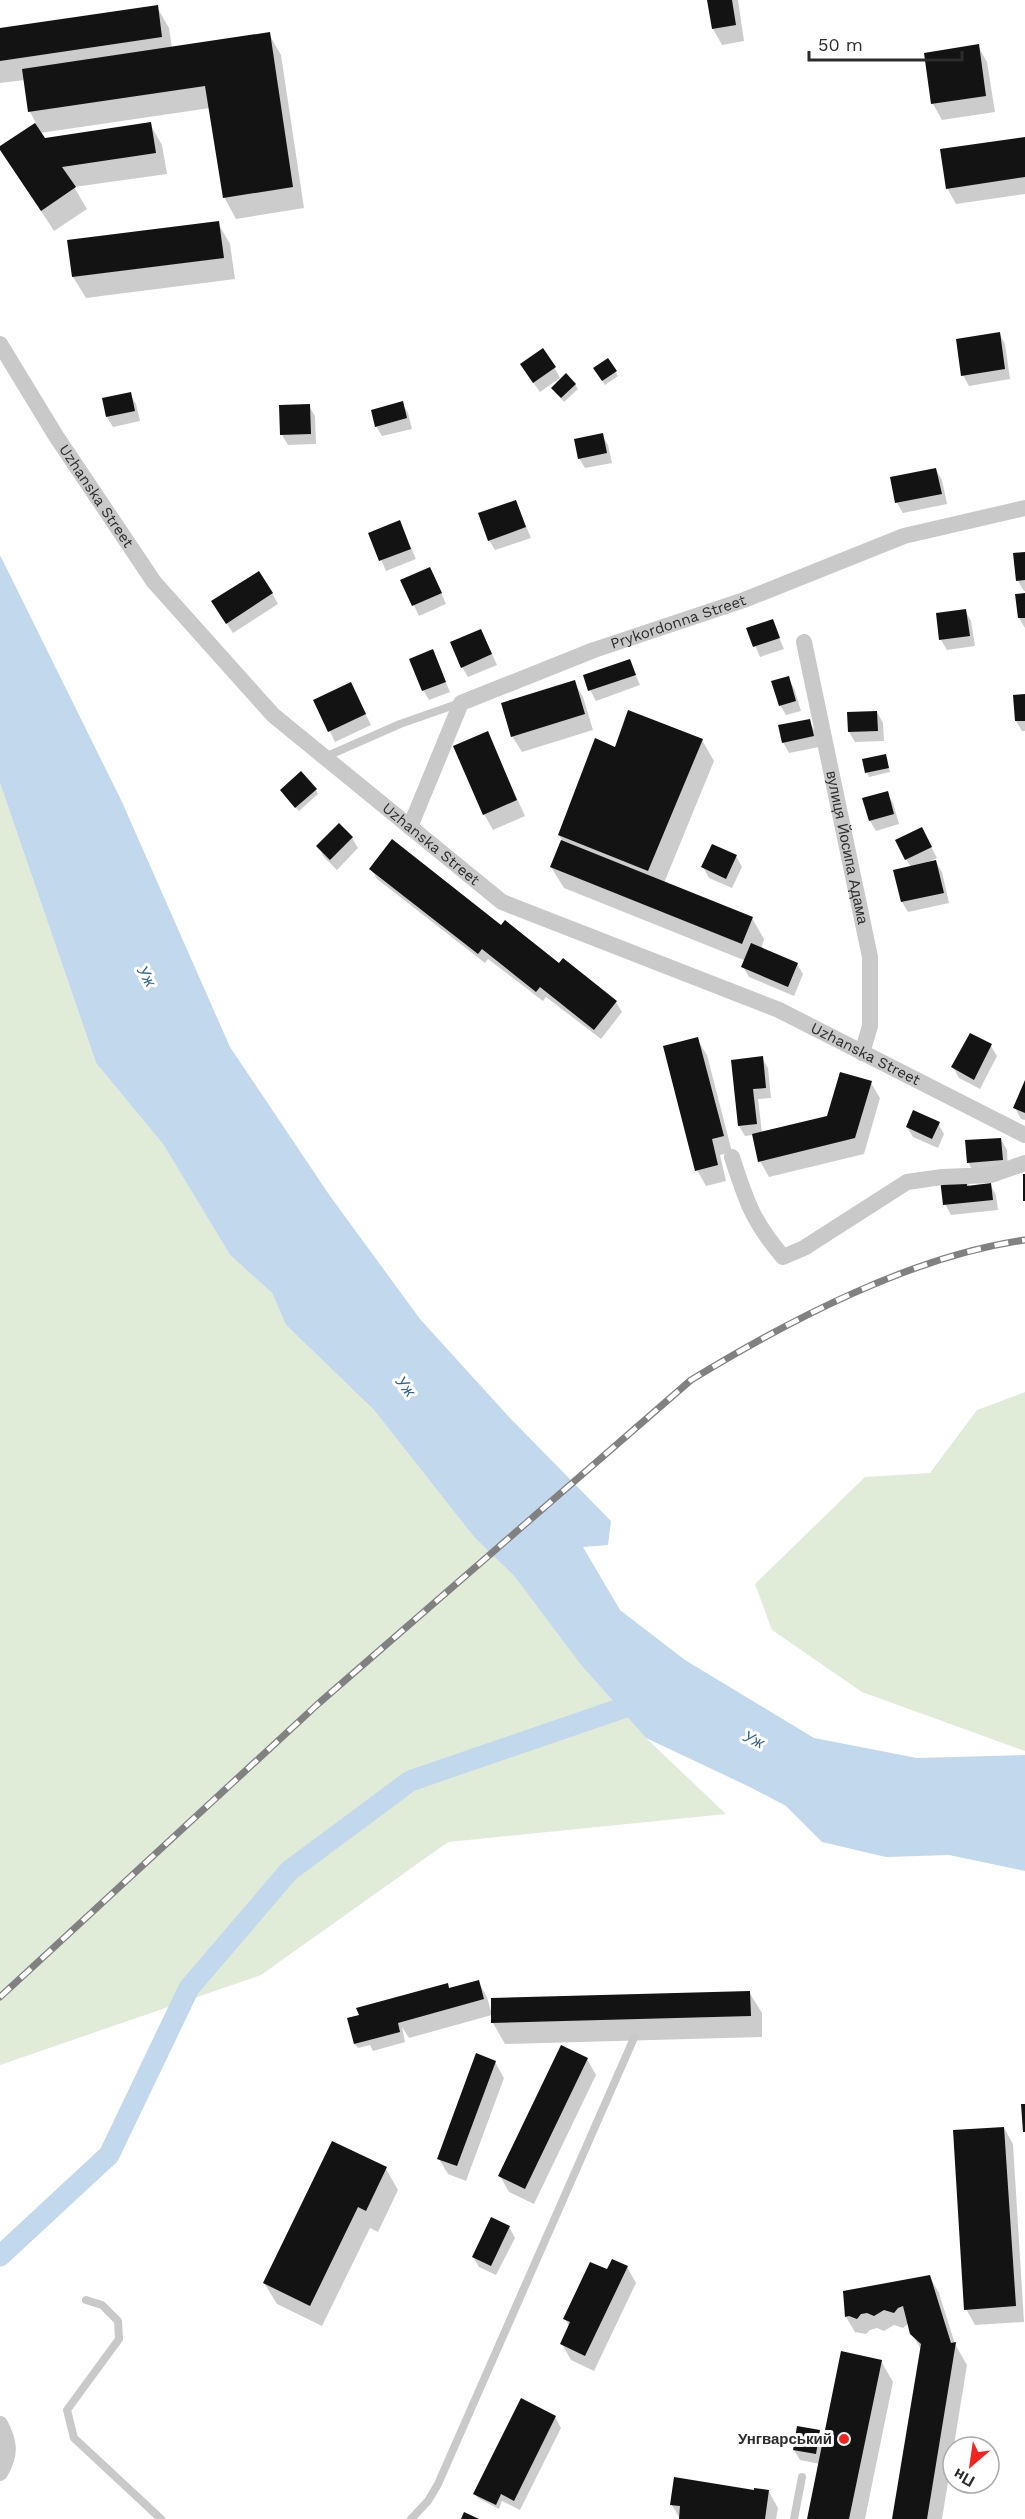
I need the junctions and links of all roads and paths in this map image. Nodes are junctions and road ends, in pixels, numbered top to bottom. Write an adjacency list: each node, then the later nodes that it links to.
1 (0, 344): 5 (street, Uzhanska Street)
2 (1025, 508): 4 (street, Prykordonna Street)
3 (804, 642): 7 (street, вулиця Йосипа Адама)
4 (461, 703): 5 (lane); 6 (street)
5 (323, 758): 6 (street, Uzhanska Street)
6 (410, 827): 7 (street, Uzhanska Street)
7 (862, 1053): 8 (street, Uzhanska Street)
8 (1025, 1135)
9 (732, 1157): 10 (street)
10 (1025, 1163)
11 (634, 2038): 17 (lane)
12 (86, 2300): 16 (lane)
13 (0, 2424): 14 (street)
14 (0, 2473)
15 (802, 2477): 18 (lane)
16 (161, 2519)
17 (412, 2519)
18 (794, 2519)

